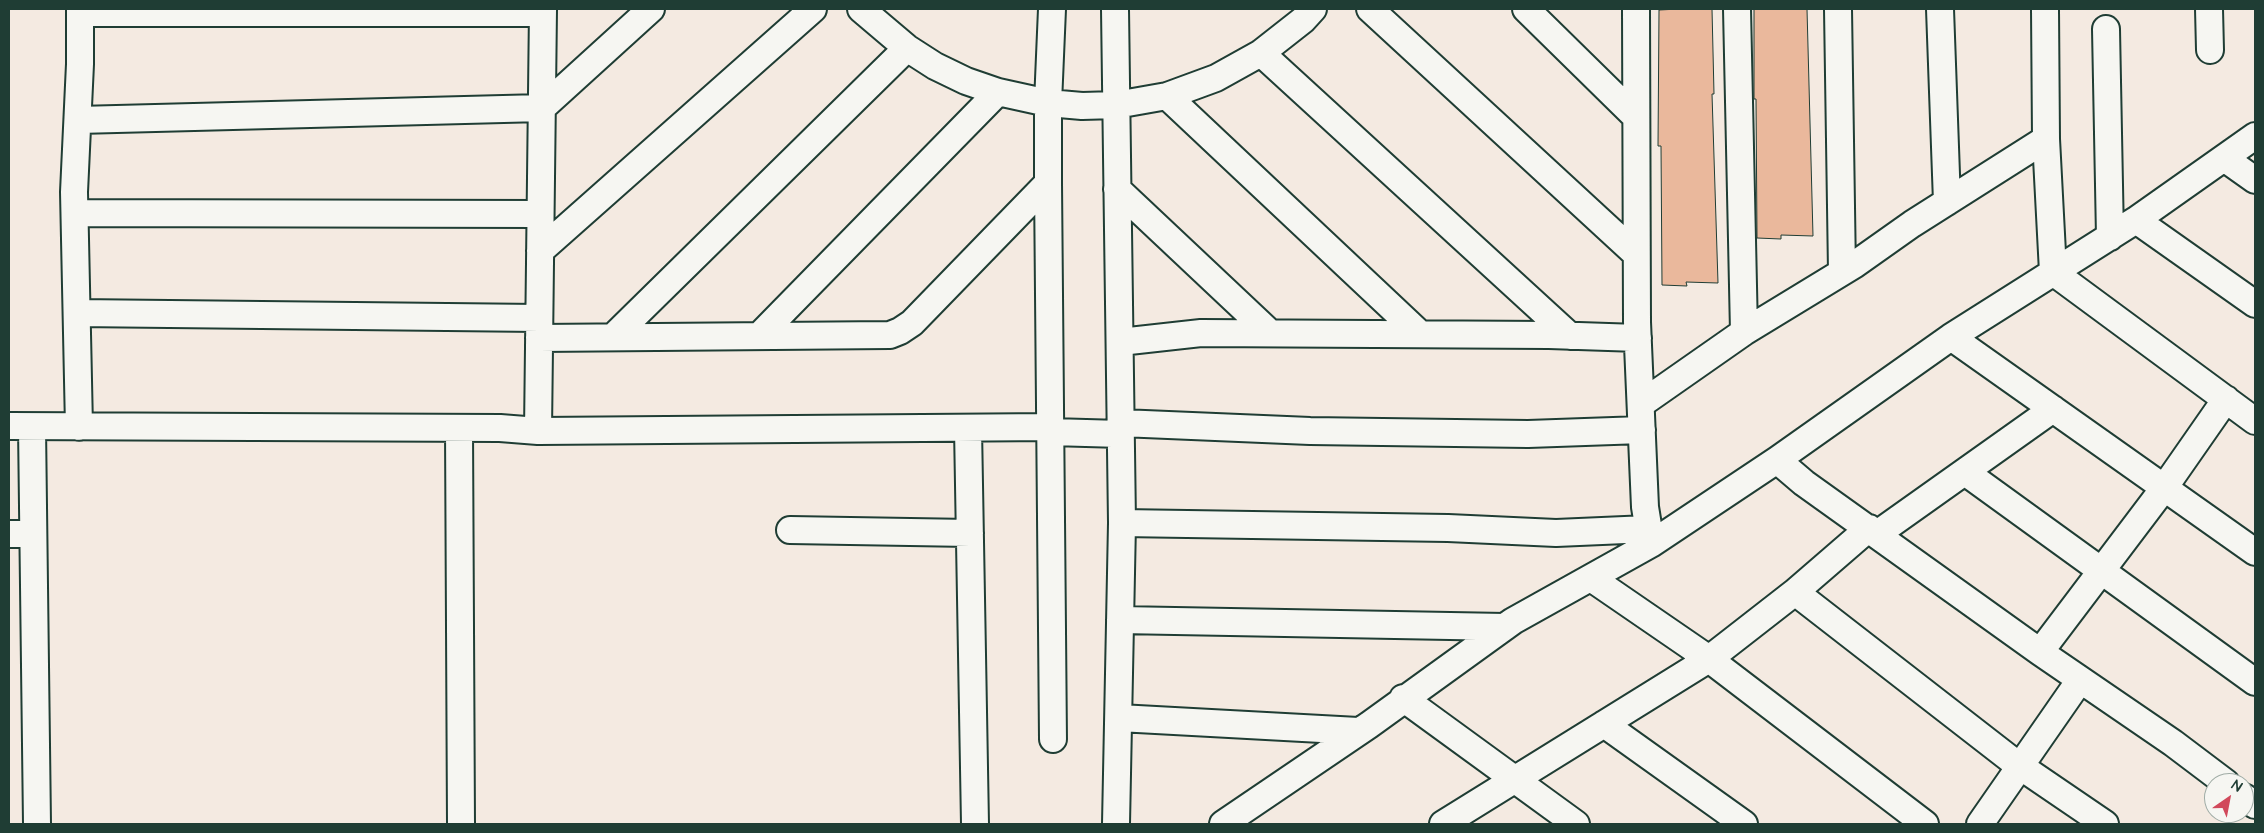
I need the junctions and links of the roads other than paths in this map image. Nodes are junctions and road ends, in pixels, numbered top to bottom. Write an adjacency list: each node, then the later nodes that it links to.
1 (651, 9): 25 (street)
2 (814, 9): 39 (street)
3 (862, 9): 18 (street)
4 (1052, 9): 23 (street)
5 (1115, 9): 24 (street)
6 (1313, 9): 20 (street)
7 (1370, 9): 40 (street)
8 (1526, 9): 26 (street)
9 (1636, 9): 26 (street)
10 (1737, 9): 46 (street)
11 (1838, 9): 41 (street)
12 (1940, 9): 34 (street)
13 (2046, 9): 29 (street)
14 (2209, 9): 19 (street)
15 (80, 11): 16 (street); 27 (street)
16 (543, 11): 25 (street)
17 (2106, 29): 38 (street)
18 (907, 48): 21 (street); 51 (street)
19 (2210, 50)
20 (1261, 53): 22 (street); 50 (street)
21 (998, 92): 23 (street); 49 (street)
22 (1167, 96): 24 (street); 48 (street)
23 (1048, 103): 24 (street); 32 (street)
24 (1116, 104): 33 (street)
25 (542, 108): 27 (street); 36 (street)
26 (1636, 117): 40 (street)
27 (78, 120): 35 (street)
28 (2255, 136): 30 (street)
29 (2046, 139): 34 (street); 42 (street)
30 (2224, 158): 31 (street); 37 (street)
31 (2255, 180)
32 (1048, 183): 49 (street); 64 (street)
33 (1117, 189): 47 (street); 54 (street)
34 (1947, 202): 41 (street)
35 (75, 213): 36 (street); 44 (street)
36 (540, 214): 39 (street)
37 (2136, 220): 38 (street); 43 (street)
38 (2110, 237): 42 (street)
39 (540, 251): 45 (street)
40 (1636, 254): 53 (street)
41 (1842, 272): 46 (street)
42 (2053, 272): 52 (street); 55 (street)
43 (2255, 304)
44 (77, 313): 45 (street); 60 (street)
45 (539, 328): 51 (street); 66 (street)
46 (1744, 332): 56 (street)
47 (1270, 333): 48 (street); 54 (street)
48 (1420, 334): 50 (street)
49 (759, 336): 51 (street)
50 (1570, 336): 53 (street)
51 (613, 337)
52 (1951, 337): 57 (street); 67 (street)
53 (1638, 338): 56 (street)
54 (1120, 342): 63 (street)
55 (2226, 399): 58 (street); 69 (street)
56 (1641, 404): 65 (street)
57 (2053, 409): 68 (street); 69 (street)
58 (2255, 421)
59 (20, 426): 60 (street); 74 (street)
60 (79, 427): 61 (street)
61 (459, 428): 66 (street); 95 (street)
62 (968, 428): 64 (street); 66 (street); 73 (street)
63 (1121, 428): 64 (street); 65 (street); 70 (street)
64 (1051, 430): 90 (street)
65 (1642, 430): 75 (street)
66 (538, 431)
67 (1777, 460): 72 (street); 75 (street)
68 (1965, 472): 72 (street); 77 (street)
69 (2164, 488): 76 (street); 77 (street)
70 (1122, 523): 75 (street); 80 (street)
71 (790, 530): 73 (street)
72 (1873, 531): 79 (street); 82 (street)
73 (970, 533): 96 (street)
74 (21, 534): 94 (street)
75 (1650, 536): 78 (street)
76 (2255, 552)
77 (2102, 571): 82 (street); 85 (street)
78 (1591, 578): 81 (street); 83 (street)
79 (1795, 592): 83 (street); 91 (street)
80 (1120, 620): 81 (street); 87 (street)
81 (1505, 627): 86 (street)
82 (2040, 652): 84 (street)
83 (1709, 659): 88 (street); 102 (street)
84 (2080, 680): 91 (street); 92 (street)
85 (2255, 682)
86 (1403, 698): 89 (street); 93 (street)
87 (1119, 718): 89 (street); 97 (street)
88 (1604, 724): 93 (street); 101 (street)
89 (1358, 732): 98 (street)
90 (1053, 740)
91 (2020, 767): 103 (street); 104 (street)
92 (2213, 773)
93 (1515, 780): 99 (street); 100 (street)
94 (37, 824)
95 (461, 824)
96 (975, 824)
97 (1116, 824)
98 (1223, 824)
99 (1443, 824)
100 (1576, 824)
101 (1744, 824)
102 (1925, 824)
103 (1980, 824)
104 (2105, 824)

